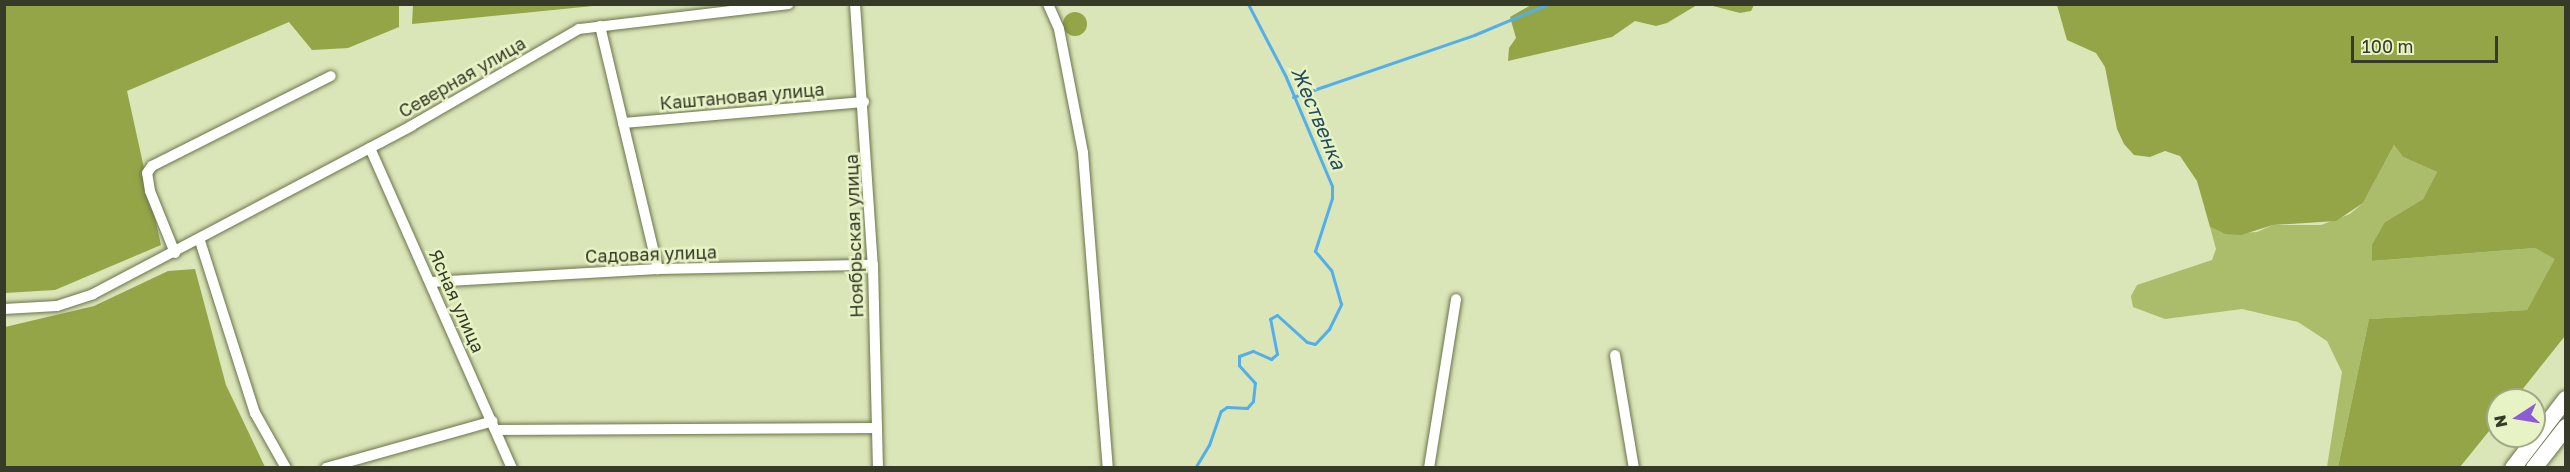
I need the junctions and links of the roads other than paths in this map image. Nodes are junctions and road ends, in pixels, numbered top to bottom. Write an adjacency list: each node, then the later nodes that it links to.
1 (789, 4): 4 (street, Северная улица)
2 (855, 4): 6 (street, Ноябрьская улица)
3 (1048, 4): 25 (street)
4 (600, 26): 7 (street); 8 (street, Северная улица)
5 (331, 76): 10 (street)
6 (864, 102): 7 (street, Каштановая улица); 11 (street, Ноябрьская улица)
7 (623, 123): 12 (street)
8 (370, 148): 9 (street, Северная улица); 13 (street, Ясная улица)
9 (200, 241): 10 (street, Северная улица); 21 (street)
10 (175, 253): 15 (street)
11 (873, 266): 12 (street, Садовая улица); 20 (street, Ноябрьская улица)
12 (658, 269): 13 (street, Садовая улица)
13 (431, 282): 18 (street, Ясная улица)
14 (1456, 299): 26 (street)
15 (4, 309)
16 (1615, 355): 27 (street)
17 (2565, 399): 28 (main road)
18 (495, 426): 20 (street); 22 (street); 23 (street, Ясная улица)
19 (2565, 427): 29 (main road)
20 (876, 428): 24 (street, Ноябрьская улица)
21 (286, 468)
22 (326, 468)
23 (512, 468)
24 (878, 468)
25 (1108, 468)
26 (1429, 468)
27 (1634, 468)
28 (2513, 468)
29 (2534, 468)

